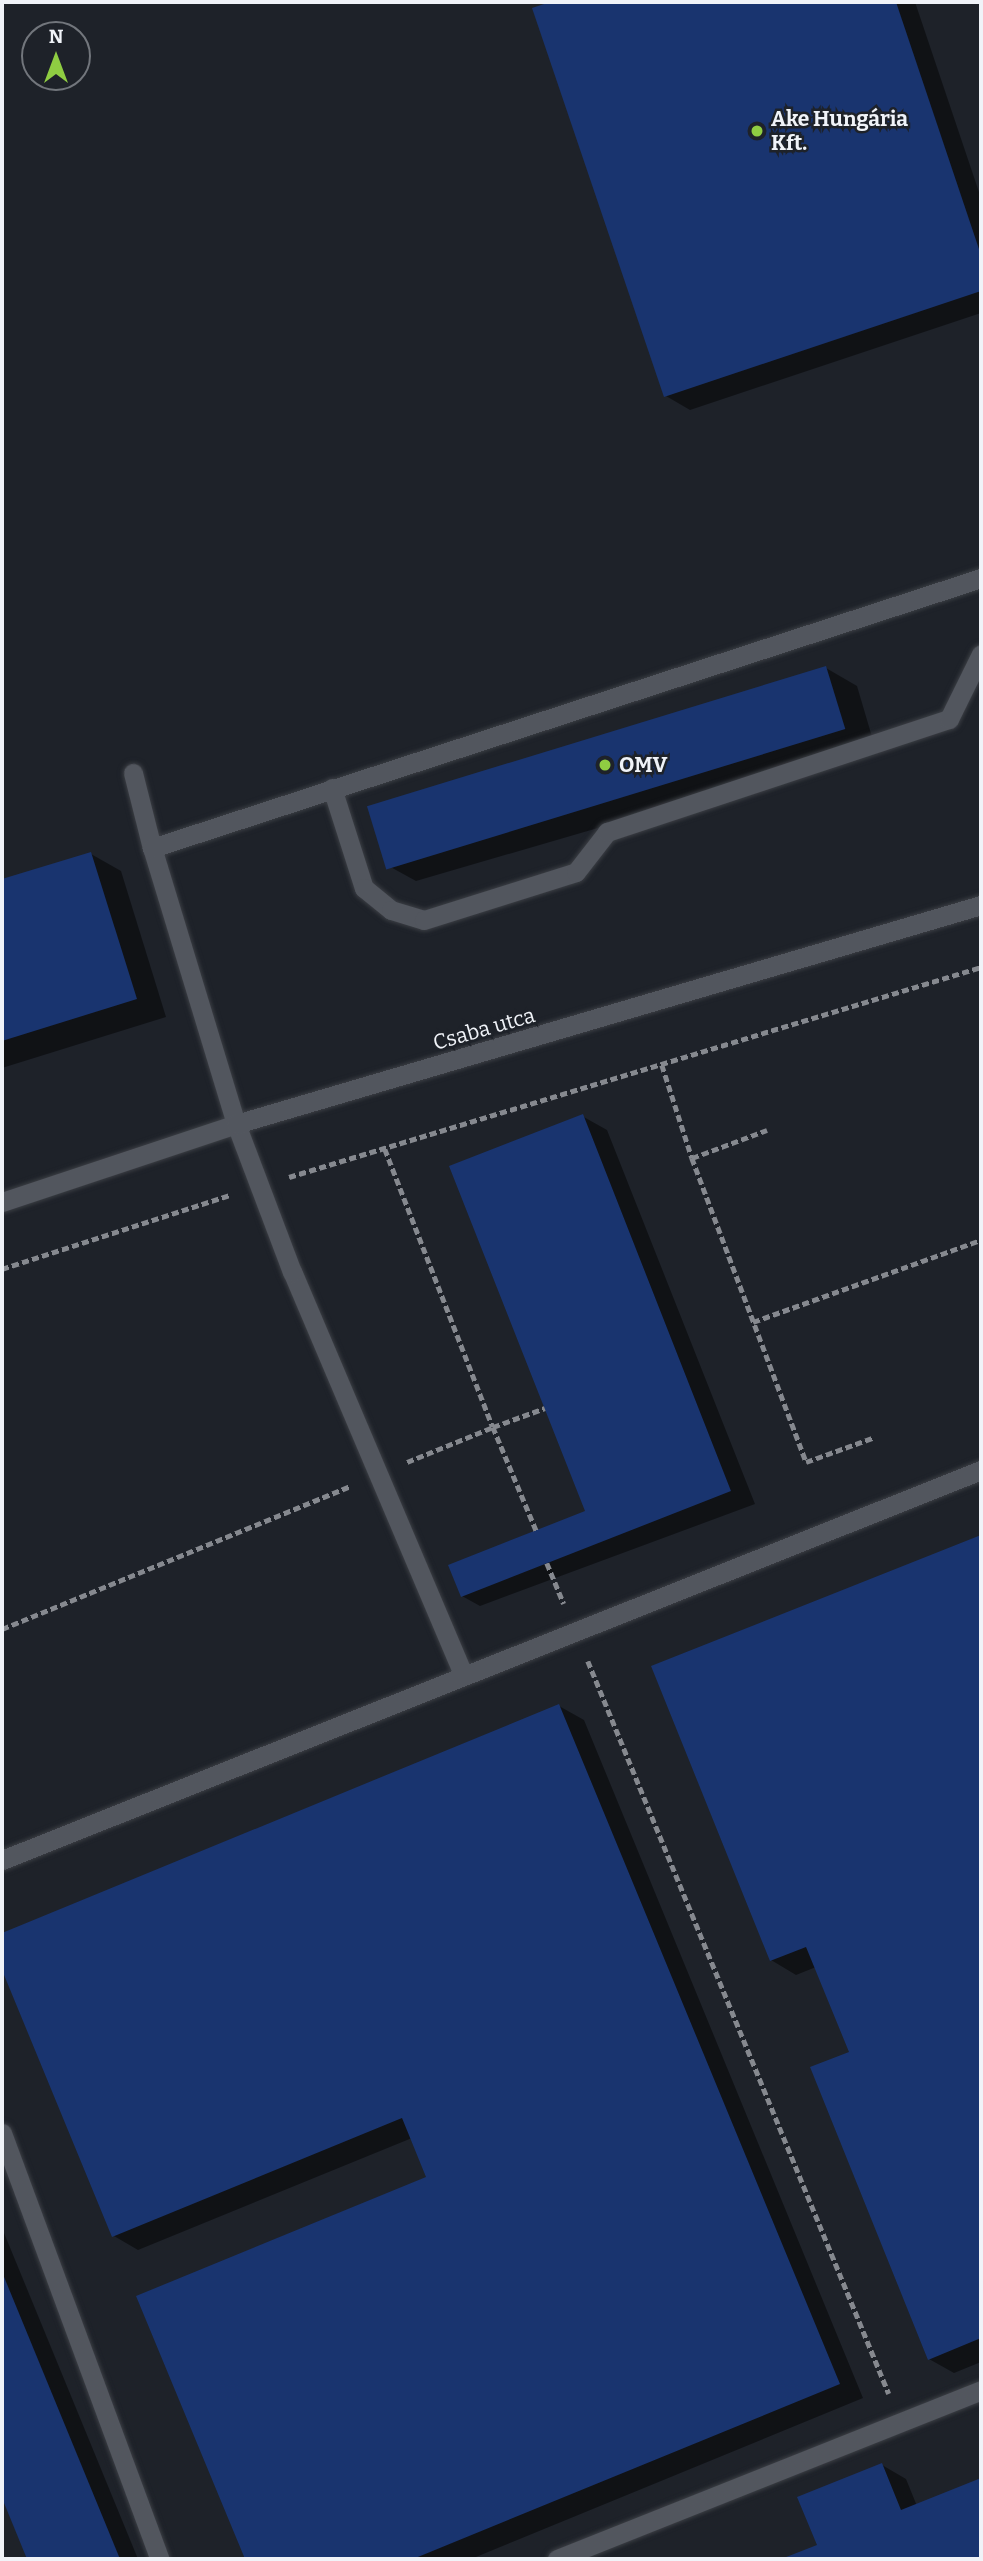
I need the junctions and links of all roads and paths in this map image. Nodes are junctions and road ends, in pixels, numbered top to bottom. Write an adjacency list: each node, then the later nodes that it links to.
1 (981, 578): 4 (street)
2 (981, 654): 4 (street)
3 (133, 773): 5 (street)
4 (332, 788): 5 (street)
5 (152, 848): 9 (street)
6 (981, 905): 9 (street, Csaba utca)
7 (981, 967): 8 (path)
8 (662, 1065): 11 (path); 12 (path)
9 (236, 1124): 13 (street); 14 (street, Csaba utca)
10 (767, 1130): 12 (path)
11 (385, 1149): 13 (path); 19 (path)
12 (692, 1158): 17 (path)
13 (260, 1185): 16 (path); 22 (street)
14 (2, 1202)
15 (981, 1240): 17 (path)
16 (2, 1269)
17 (753, 1322): 20 (path)
18 (545, 1408): 19 (path)
19 (493, 1427): 22 (path); 23 (path)
20 (874, 1437)
21 (981, 1470): 26 (street)
22 (377, 1475): 25 (path); 27 (street)
23 (536, 1530)
24 (547, 1563): 26 (path)
25 (2, 1629)
26 (576, 1631): 27 (street); 31 (path)
27 (463, 1674): 28 (street)
28 (2, 1860)
29 (2, 2133): 32 (street)
30 (981, 2389): 31 (street)
31 (901, 2421): 33 (street)
32 (159, 2559)
33 (558, 2559)

